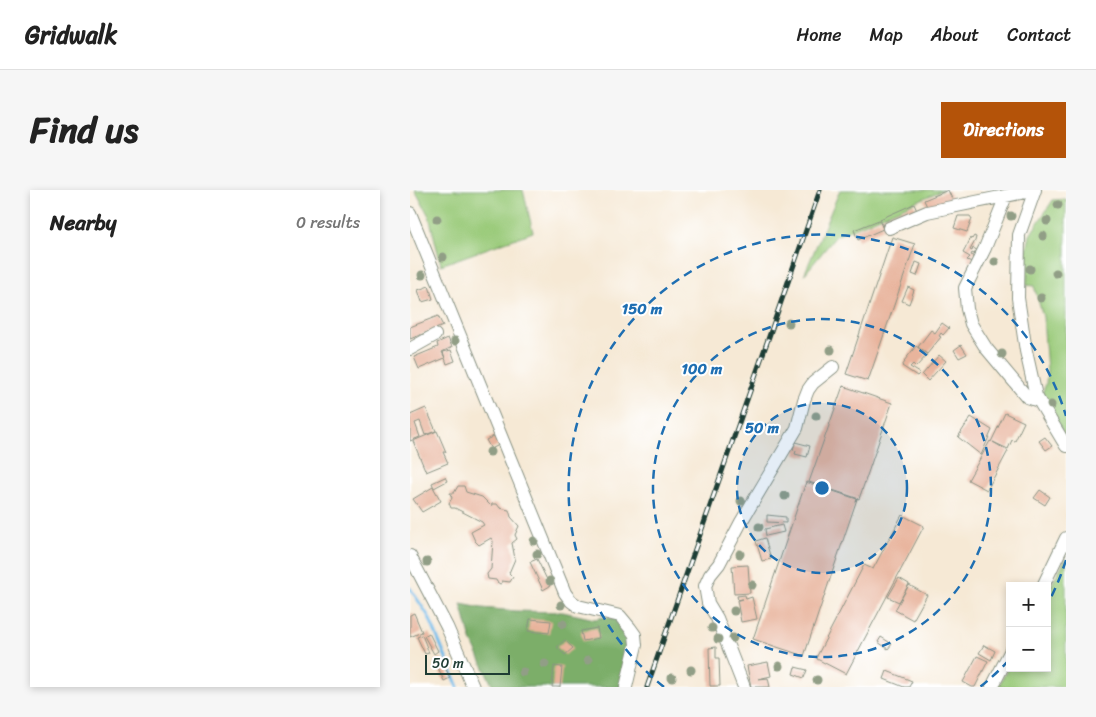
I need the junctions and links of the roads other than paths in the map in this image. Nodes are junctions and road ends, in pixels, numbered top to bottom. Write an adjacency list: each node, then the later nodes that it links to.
1 (1035, 190): 2 (street); 8 (street)
2 (1006, 196): 4 (street); 8 (street)
3 (410, 213): 15 (street)
4 (889, 228)
5 (435, 335): 6 (street)
6 (410, 349)
7 (833, 367): 16 (street)
8 (1039, 401): 9 (street)
9 (1066, 446)
10 (1066, 538): 12 (street)
11 (410, 556): 14 (street)
12 (1045, 582)
13 (1006, 660): 17 (street)
14 (473, 687)
15 (626, 687)
16 (744, 687)
17 (992, 687)

